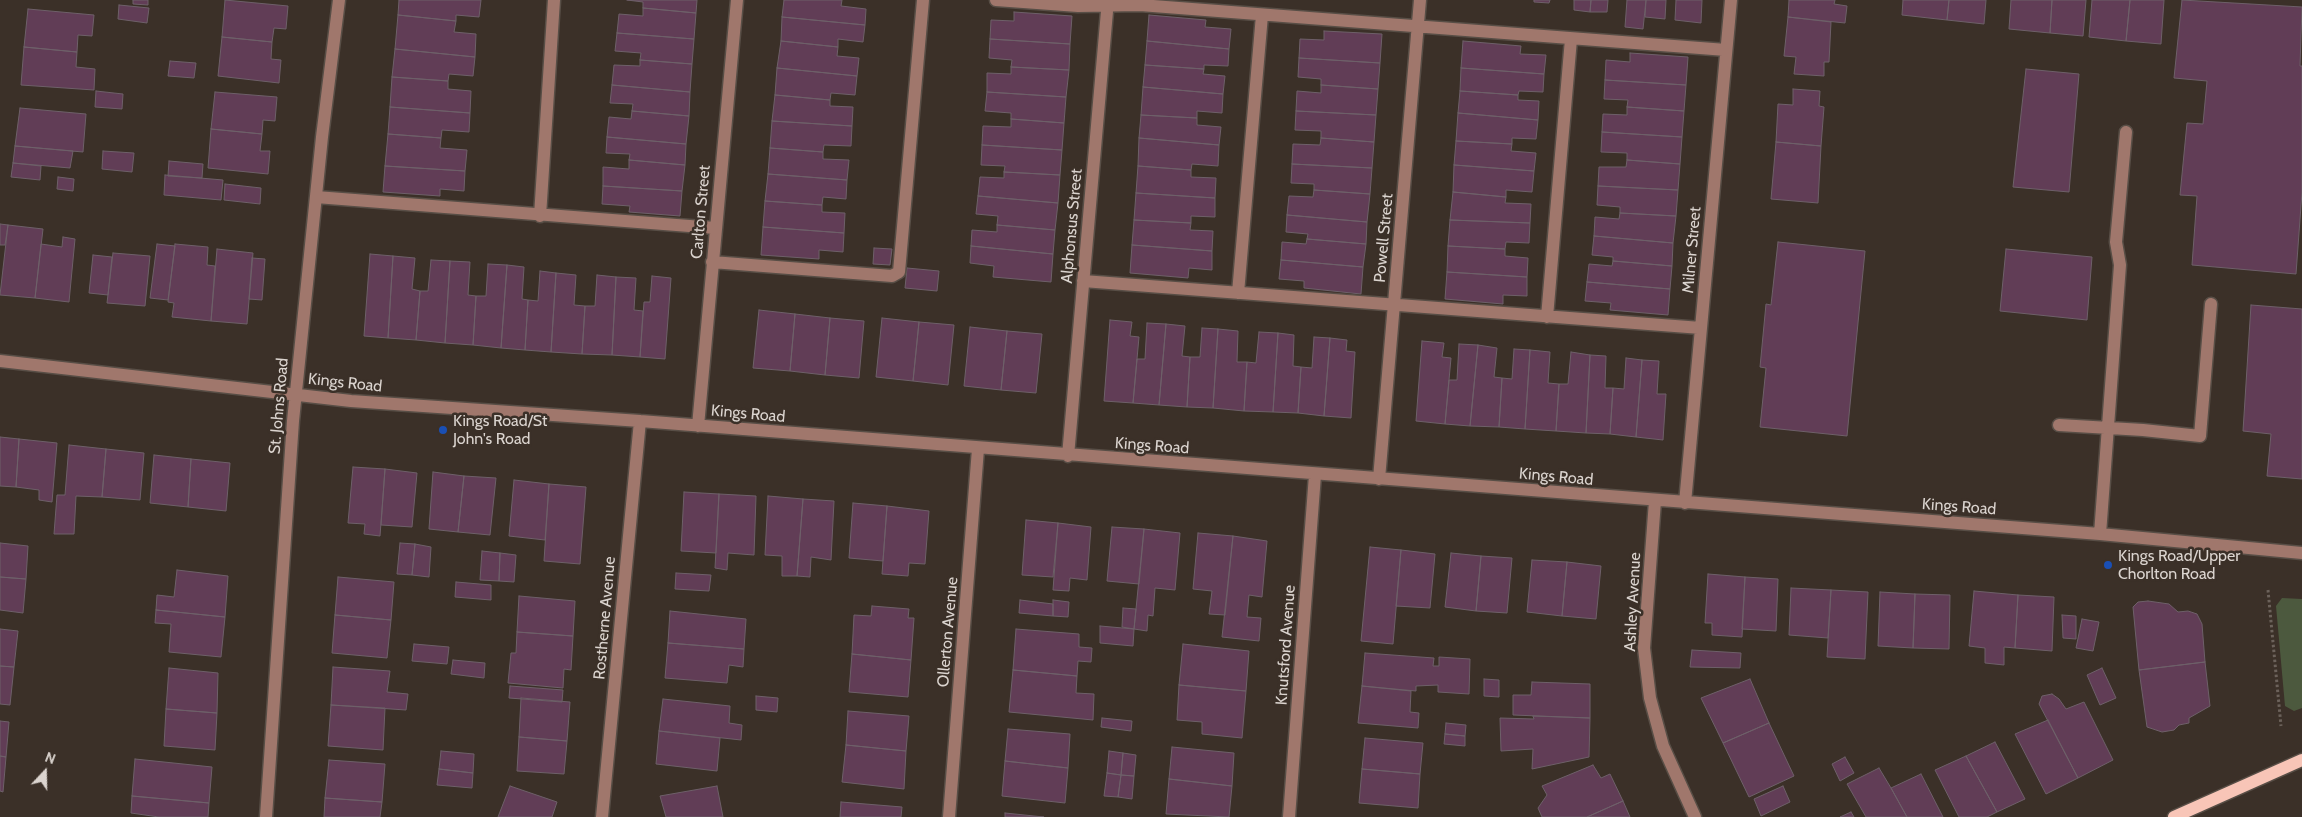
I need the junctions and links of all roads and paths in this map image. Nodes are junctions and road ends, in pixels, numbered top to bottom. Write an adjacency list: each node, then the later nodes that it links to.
1 (339, 0): 14 (street, St. Johns Road)
2 (554, 0): 15 (street)
3 (737, 0): 16 (street, Carlton Street)
4 (923, 0): 17 (street)
5 (996, 0): 8 (street)
6 (1420, 0): 10 (street, Powell Street)
7 (1731, 0): 12 (street, Milner Street)
8 (1108, 2): 9 (street); 18 (street, Alphonsus Street)
9 (1262, 15): 10 (street); 19 (street)
10 (1418, 27): 11 (street); 21 (street, Powell Street)
11 (1571, 39): 12 (street); 22 (street)
12 (1726, 50): 23 (street, Milner Street)
13 (2126, 132): 29 (street)
14 (316, 197): 15 (street); 25 (street, St. Johns Road)
15 (540, 216): 16 (street)
16 (715, 228): 17 (street, Carlton Street)
17 (712, 262): 28 (street, Carlton Street)
18 (1083, 281): 19 (street); 31 (street, Alphonsus Street)
19 (1238, 293): 21 (street)
20 (2210, 304): 29 (street)
21 (1394, 306): 22 (street); 33 (street, Powell Street)
22 (1546, 317): 23 (street)
23 (1701, 328): 35 (street, Milner Street)
24 (0, 361): 25 (street, Kings Road)
25 (296, 395): 26 (street, Kings Road); 41 (street, St. Johns Road)
26 (640, 421): 28 (street, Kings Road); 42 (street, Rostherne Avenue)
27 (2059, 425): 29 (street)
28 (698, 426): 30 (street, Kings Road)
29 (2107, 429): 36 (street)
30 (978, 449): 31 (street, Kings Road); 43 (street, Ollerton Avenue)
31 (1068, 456): 32 (street, Kings Road)
32 (1315, 475): 33 (street, Kings Road); 44 (street, Knutsford Avenue)
33 (1379, 479): 34 (street, Kings Road)
34 (1656, 501): 35 (street, Kings Road); 45 (street, Ashley Avenue)
35 (1685, 503): 36 (street, Kings Road)
36 (2100, 534): 37 (street, Kings Road)
37 (2302, 553)
38 (2268, 590): 39 (path)
39 (2281, 726)
40 (2302, 760): 46 (main road)
41 (266, 817)
42 (602, 817)
43 (949, 817)
44 (1289, 817)
45 (1695, 817)
46 (2174, 817)

